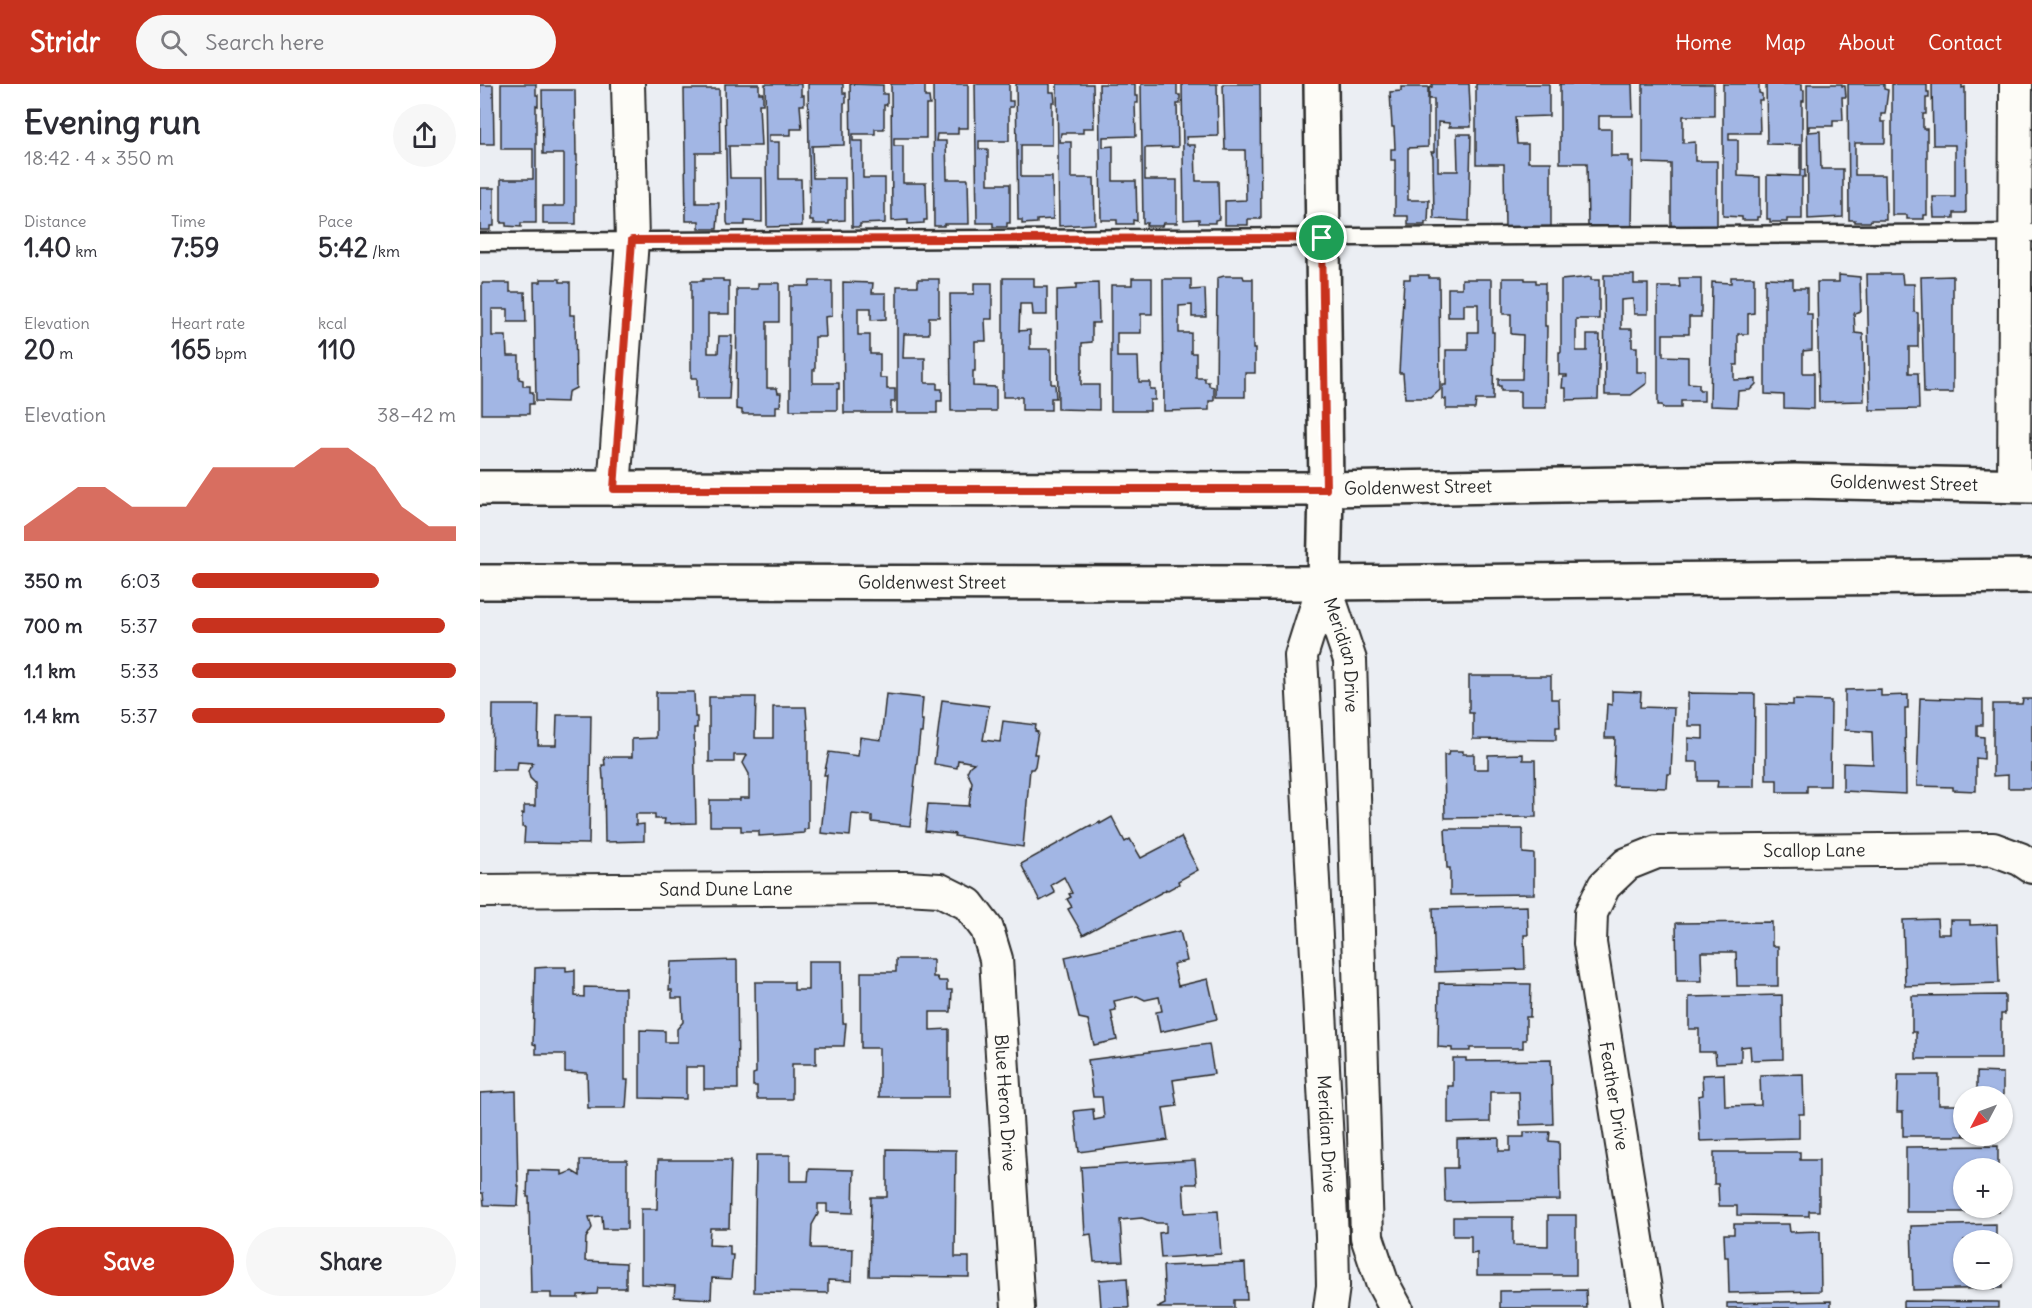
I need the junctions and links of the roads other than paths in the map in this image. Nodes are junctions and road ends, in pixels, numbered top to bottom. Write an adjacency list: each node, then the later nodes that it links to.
1 (628, 84): 6 (street)
2 (1321, 84): 5 (main road)
3 (2016, 84): 4 (street)
4 (2024, 233): 5 (lane); 8 (street)
5 (1322, 238): 6 (lane); 11 (main road)
6 (632, 240): 7 (lane); 10 (street)
7 (480, 242)
8 (2023, 486): 11 (main road, Goldenwest Street)
9 (480, 488): 10 (main road, Goldenwest Street)
10 (614, 489): 11 (main road, Goldenwest Street)
11 (1326, 489): 14 (main road)
12 (2032, 576): 14 (main road, Goldenwest Street)
13 (480, 582): 14 (main road, Goldenwest Street)
14 (1324, 583): 20 (street, Meridian Drive); 21 (street, Meridian Drive)
15 (2032, 867): 16 (street, Scallop Lane)
16 (1604, 886): 22 (street, Feather Drive)
17 (480, 891): 18 (street, Sand Dune Lane)
18 (968, 904): 19 (street, Blue Heron Drive)
19 (1018, 1308)
20 (1330, 1308)
21 (1396, 1308)
22 (1648, 1308)

